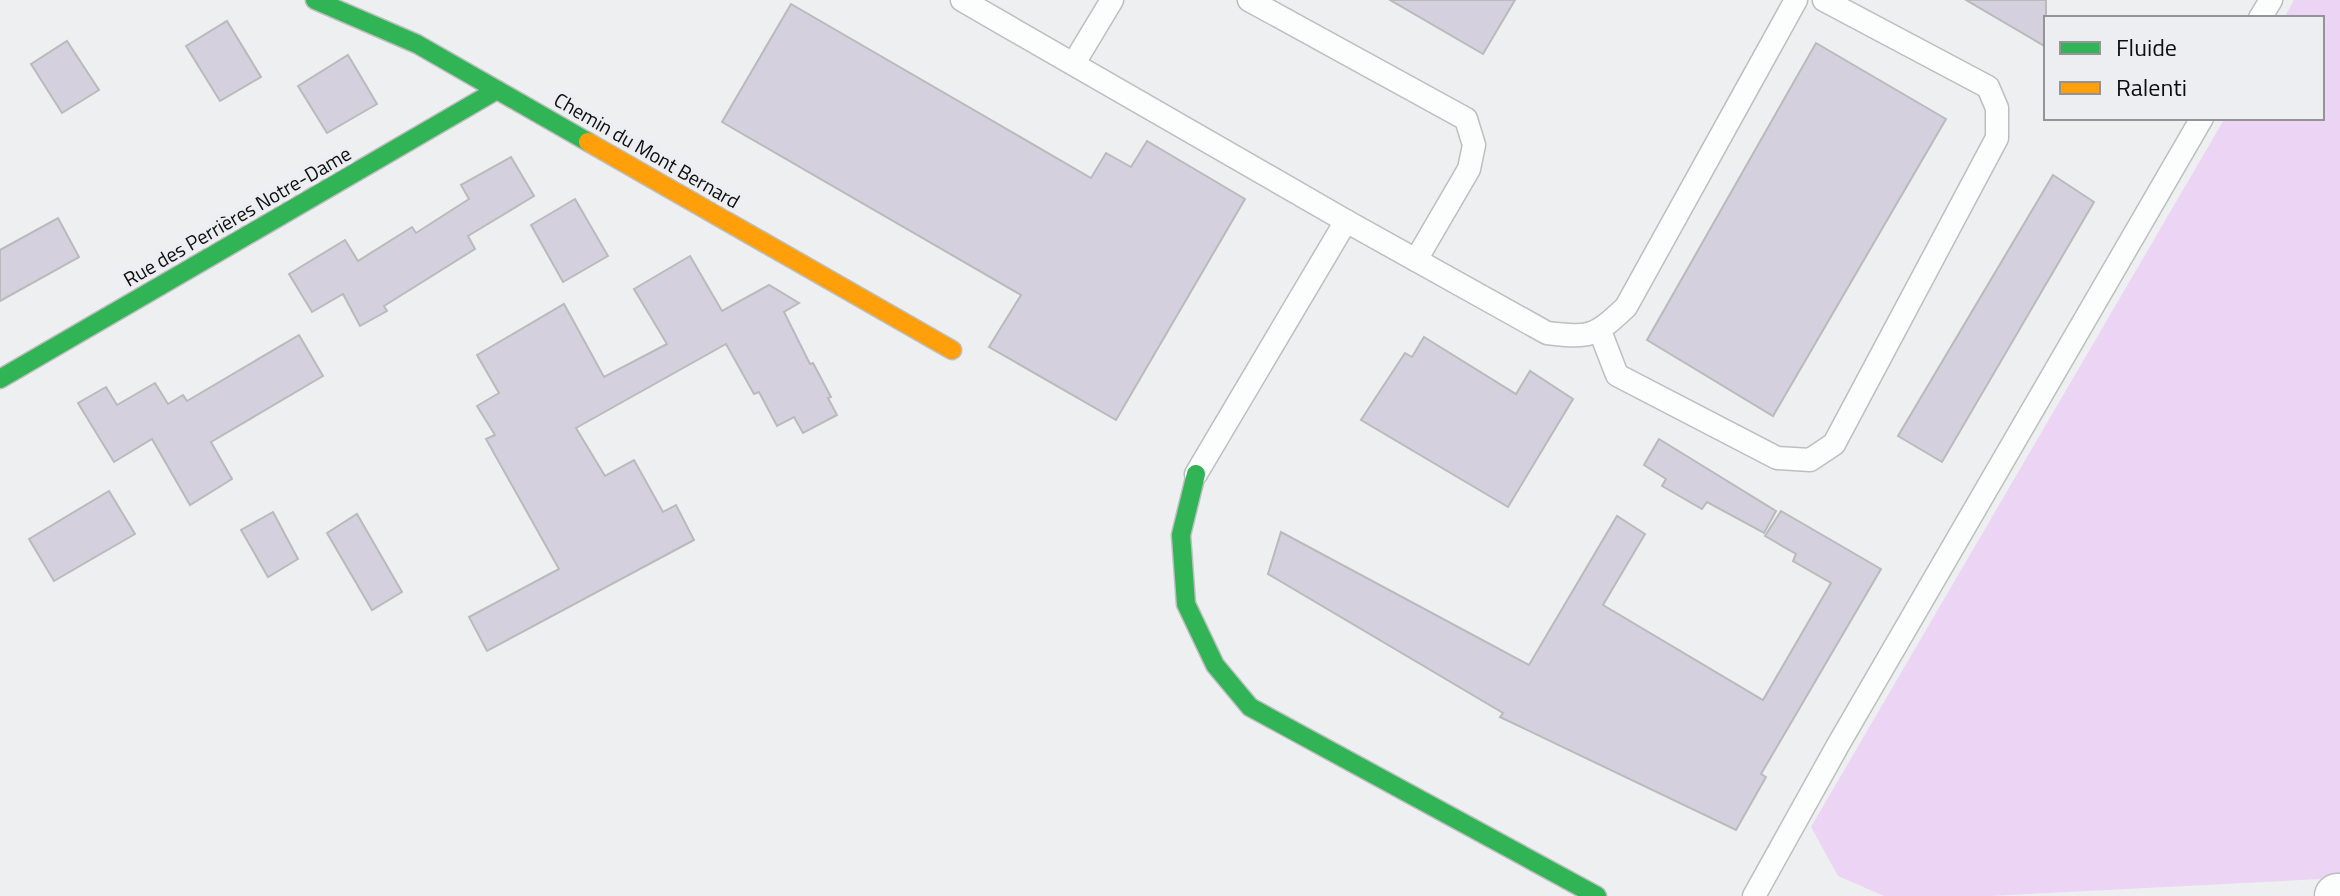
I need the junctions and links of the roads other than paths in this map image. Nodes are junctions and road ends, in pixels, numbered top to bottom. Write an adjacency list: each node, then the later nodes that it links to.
1 (315, 0): 8 (street, Chemin du Mont Bernard)
2 (962, 0): 7 (lane)
3 (1112, 0): 7 (lane)
4 (1249, 0): 11 (lane)
5 (1796, 0): 12 (lane)
6 (1824, 0): 12 (lane)
7 (1074, 63): 10 (lane)
8 (497, 90): 13 (street, Chemin du Mont Bernard); 14 (street, Rue des Perrières Notre-Dame)
9 (2201, 120): 17 (lane)
10 (1346, 221): 11 (lane); 15 (lane)
11 (1416, 260): 12 (lane)
12 (1600, 331)
13 (952, 350)
14 (0, 379)
15 (1196, 474): 16 (street)
16 (1597, 896)
17 (1754, 896)

